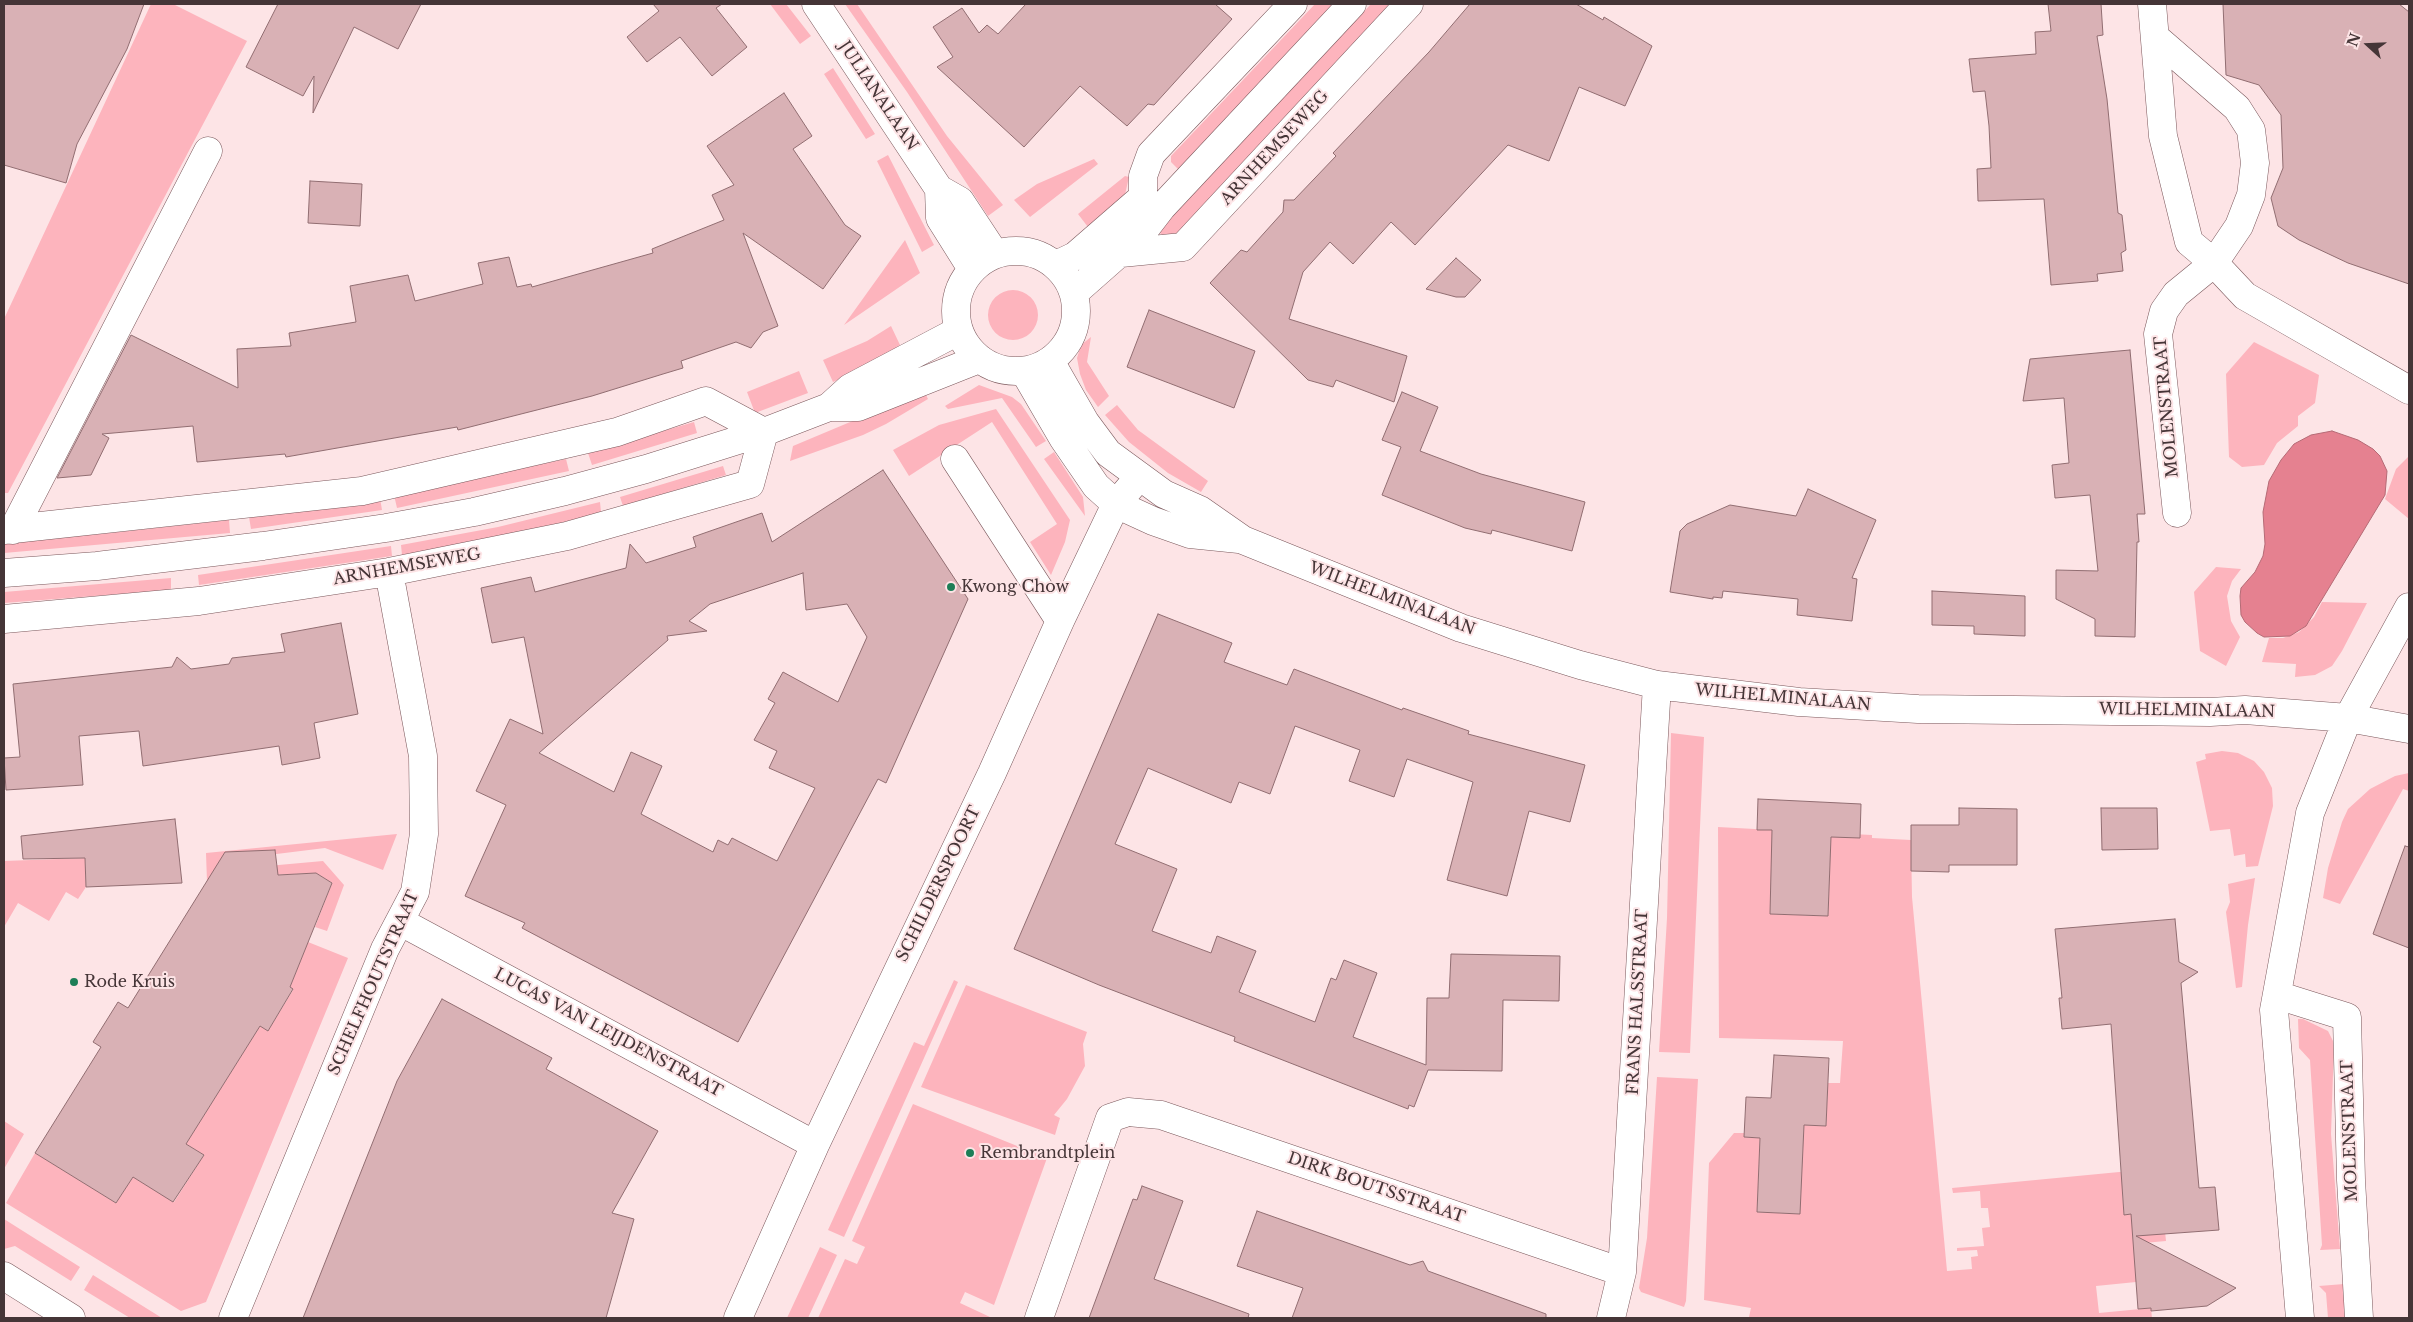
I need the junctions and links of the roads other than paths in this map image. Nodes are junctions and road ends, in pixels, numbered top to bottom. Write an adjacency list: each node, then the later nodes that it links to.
1 (816, 4): 8 (street, JULIANALAAN)
2 (1293, 4): 9 (street)
3 (1352, 4): 9 (street)
4 (1409, 4): 10 (street, ARNHEMSEWEG)
5 (2152, 4): 6 (street)
6 (2155, 37): 12 (street); 12 (street, MOLENSTRAAT)
7 (208, 151): 27 (street)
8 (940, 189): 11 (street, JULIANALAAN); 14 (street)
9 (1152, 202): 10 (street); 13 (street)
10 (1121, 253): 15 (street)
11 (995, 254): 13 (street); 14 (street)
12 (2214, 263): 20 (street); 26 (street, MOLENSTRAAT)
13 (1056, 265): 15 (street)
14 (972, 269): 16 (street)
15 (1074, 293): 18 (street)
16 (958, 331): 17 (street); 21 (street)
17 (979, 359): 19 (street); 21 (street)
18 (1050, 361): 19 (street); 24 (street, WILHELMINALAAN)
19 (1024, 371): 25 (street, WILHELMINALAAN)
20 (2409, 390)
21 (828, 407): 22 (street)
22 (764, 432): 27 (street); 29 (street, ARNHEMSEWEG); 30 (street)
23 (955, 460): 33 (street)
24 (1139, 477): 25 (street, SCHILDERSPOORT); 28 (street, WILHELMINALAAN)
25 (1116, 504): 28 (street, WILHELMINALAAN); 33 (street, SCHILDERSPOORT)
26 (2177, 513)
27 (8, 530)
28 (1243, 540): 34 (street, WILHELMINALAAN)
29 (389, 572): 32 (street, ARNHEMSEWEG); 37 (street, SCHELFHOUTSTRAAT)
30 (4, 573)
31 (2409, 607): 35 (street)
32 (4, 619)
33 (1060, 621): 39 (street, SCHILDERSPOORT)
34 (1657, 685): 35 (street, WILHELMINALAAN); 40 (street, FRANS HALSSTRAAT)
35 (2348, 718): 36 (street, WILHELMINALAAN); 38 (street)
36 (2409, 729)
37 (401, 922): 39 (street, LUCAS VAN LEIJDENSTRAAT); 43 (street, SCHELFHOUTSTRAAT)
38 (2277, 995): 47 (street); 48 (street, MOLENSTRAAT)
39 (815, 1145): 44 (street)
40 (1622, 1272): 45 (street, DIRK BOUTSSTRAAT); 46 (street, FRANS HALSSTRAAT)
41 (4, 1276): 42 (street)
42 (71, 1318)
43 (233, 1318)
44 (738, 1318)
45 (1039, 1318)
46 (1611, 1318)
47 (2300, 1318)
48 (2359, 1318)

